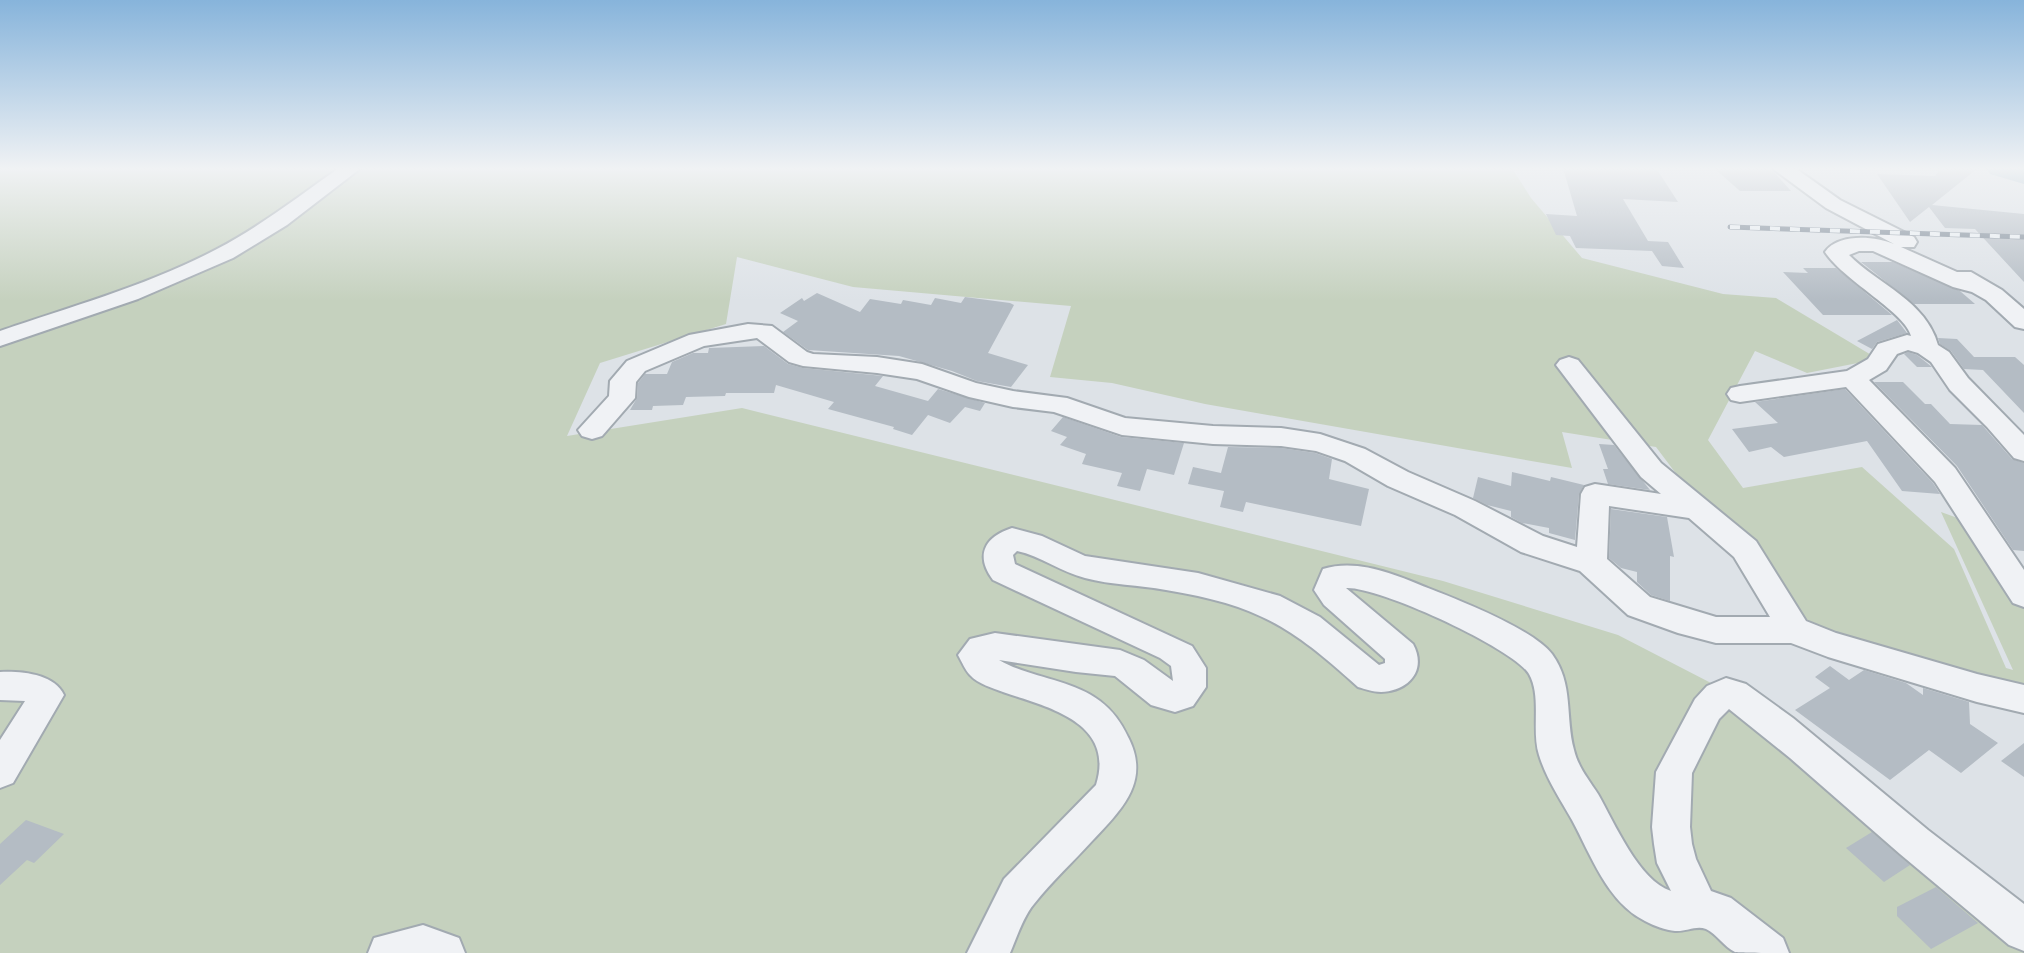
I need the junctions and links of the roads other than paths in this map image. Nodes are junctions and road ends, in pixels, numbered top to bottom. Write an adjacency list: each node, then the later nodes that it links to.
1 (289, 212): 5 (street)
2 (1832, 212): 4 (street)
3 (1850, 212): 6 (street)
4 (1868, 244): 6 (street); 10 (street)
5 (182, 272): 8 (street); 9 (street)
6 (1980, 287): 7 (street)
7 (2024, 322)
8 (0, 326)
9 (0, 339)
10 (1927, 348): 12 (street); 15 (street)
11 (1569, 365): 16 (street)
12 (1852, 378): 13 (street); 18 (street)
13 (1740, 394)
14 (592, 430): 17 (street)
15 (2024, 452)
16 (1697, 509): 17 (street); 19 (street)
17 (1591, 563): 19 (street)
18 (2024, 595)
19 (1794, 630): 21 (street)
20 (0, 686): 22 (street)
21 (2024, 699)
22 (0, 772)
23 (1696, 908): 24 (street); 27 (street); 28 (street)
24 (2024, 931)
25 (389, 953): 26 (street)
26 (444, 953)
27 (988, 953)
28 (1768, 953)

